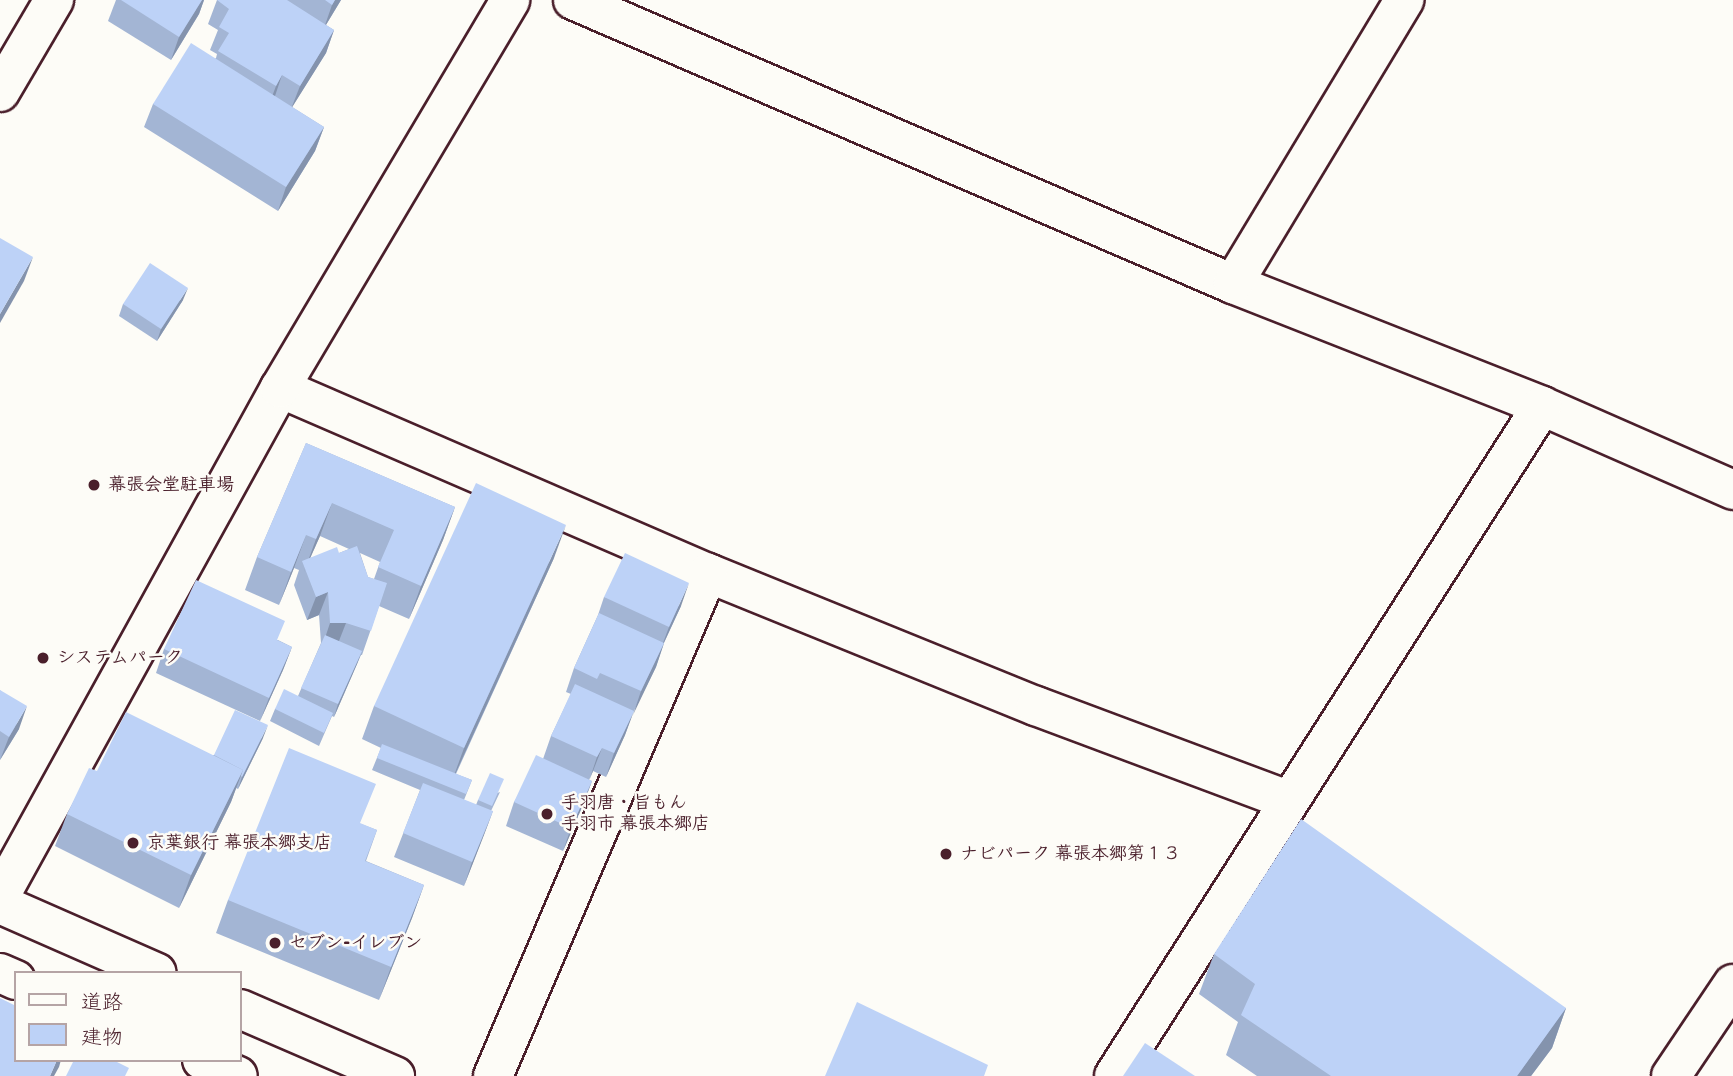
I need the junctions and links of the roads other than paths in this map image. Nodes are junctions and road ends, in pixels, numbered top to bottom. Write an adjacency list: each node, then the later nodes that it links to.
1 (54, 0): 5 (street)
2 (510, 0): 7 (street)
3 (573, 0): 6 (street)
4 (1404, 0): 6 (street)
5 (0, 92)
6 (1233, 284): 8 (street)
7 (280, 388): 10 (street); 12 (street)
8 (1542, 406): 9 (street); 11 (street)
9 (1733, 490)
10 (708, 573): 11 (street); 20 (street)
11 (1288, 800): 21 (street)
12 (0, 896)
13 (0, 904): 14 (street)
14 (152, 971)
15 (1733, 984): 22 (street)
16 (242, 1010): 19 (street)
17 (206, 1062): 18 (street)
18 (238, 1076)
19 (395, 1076)
20 (493, 1076)
21 (1114, 1076)
22 (1671, 1076)

